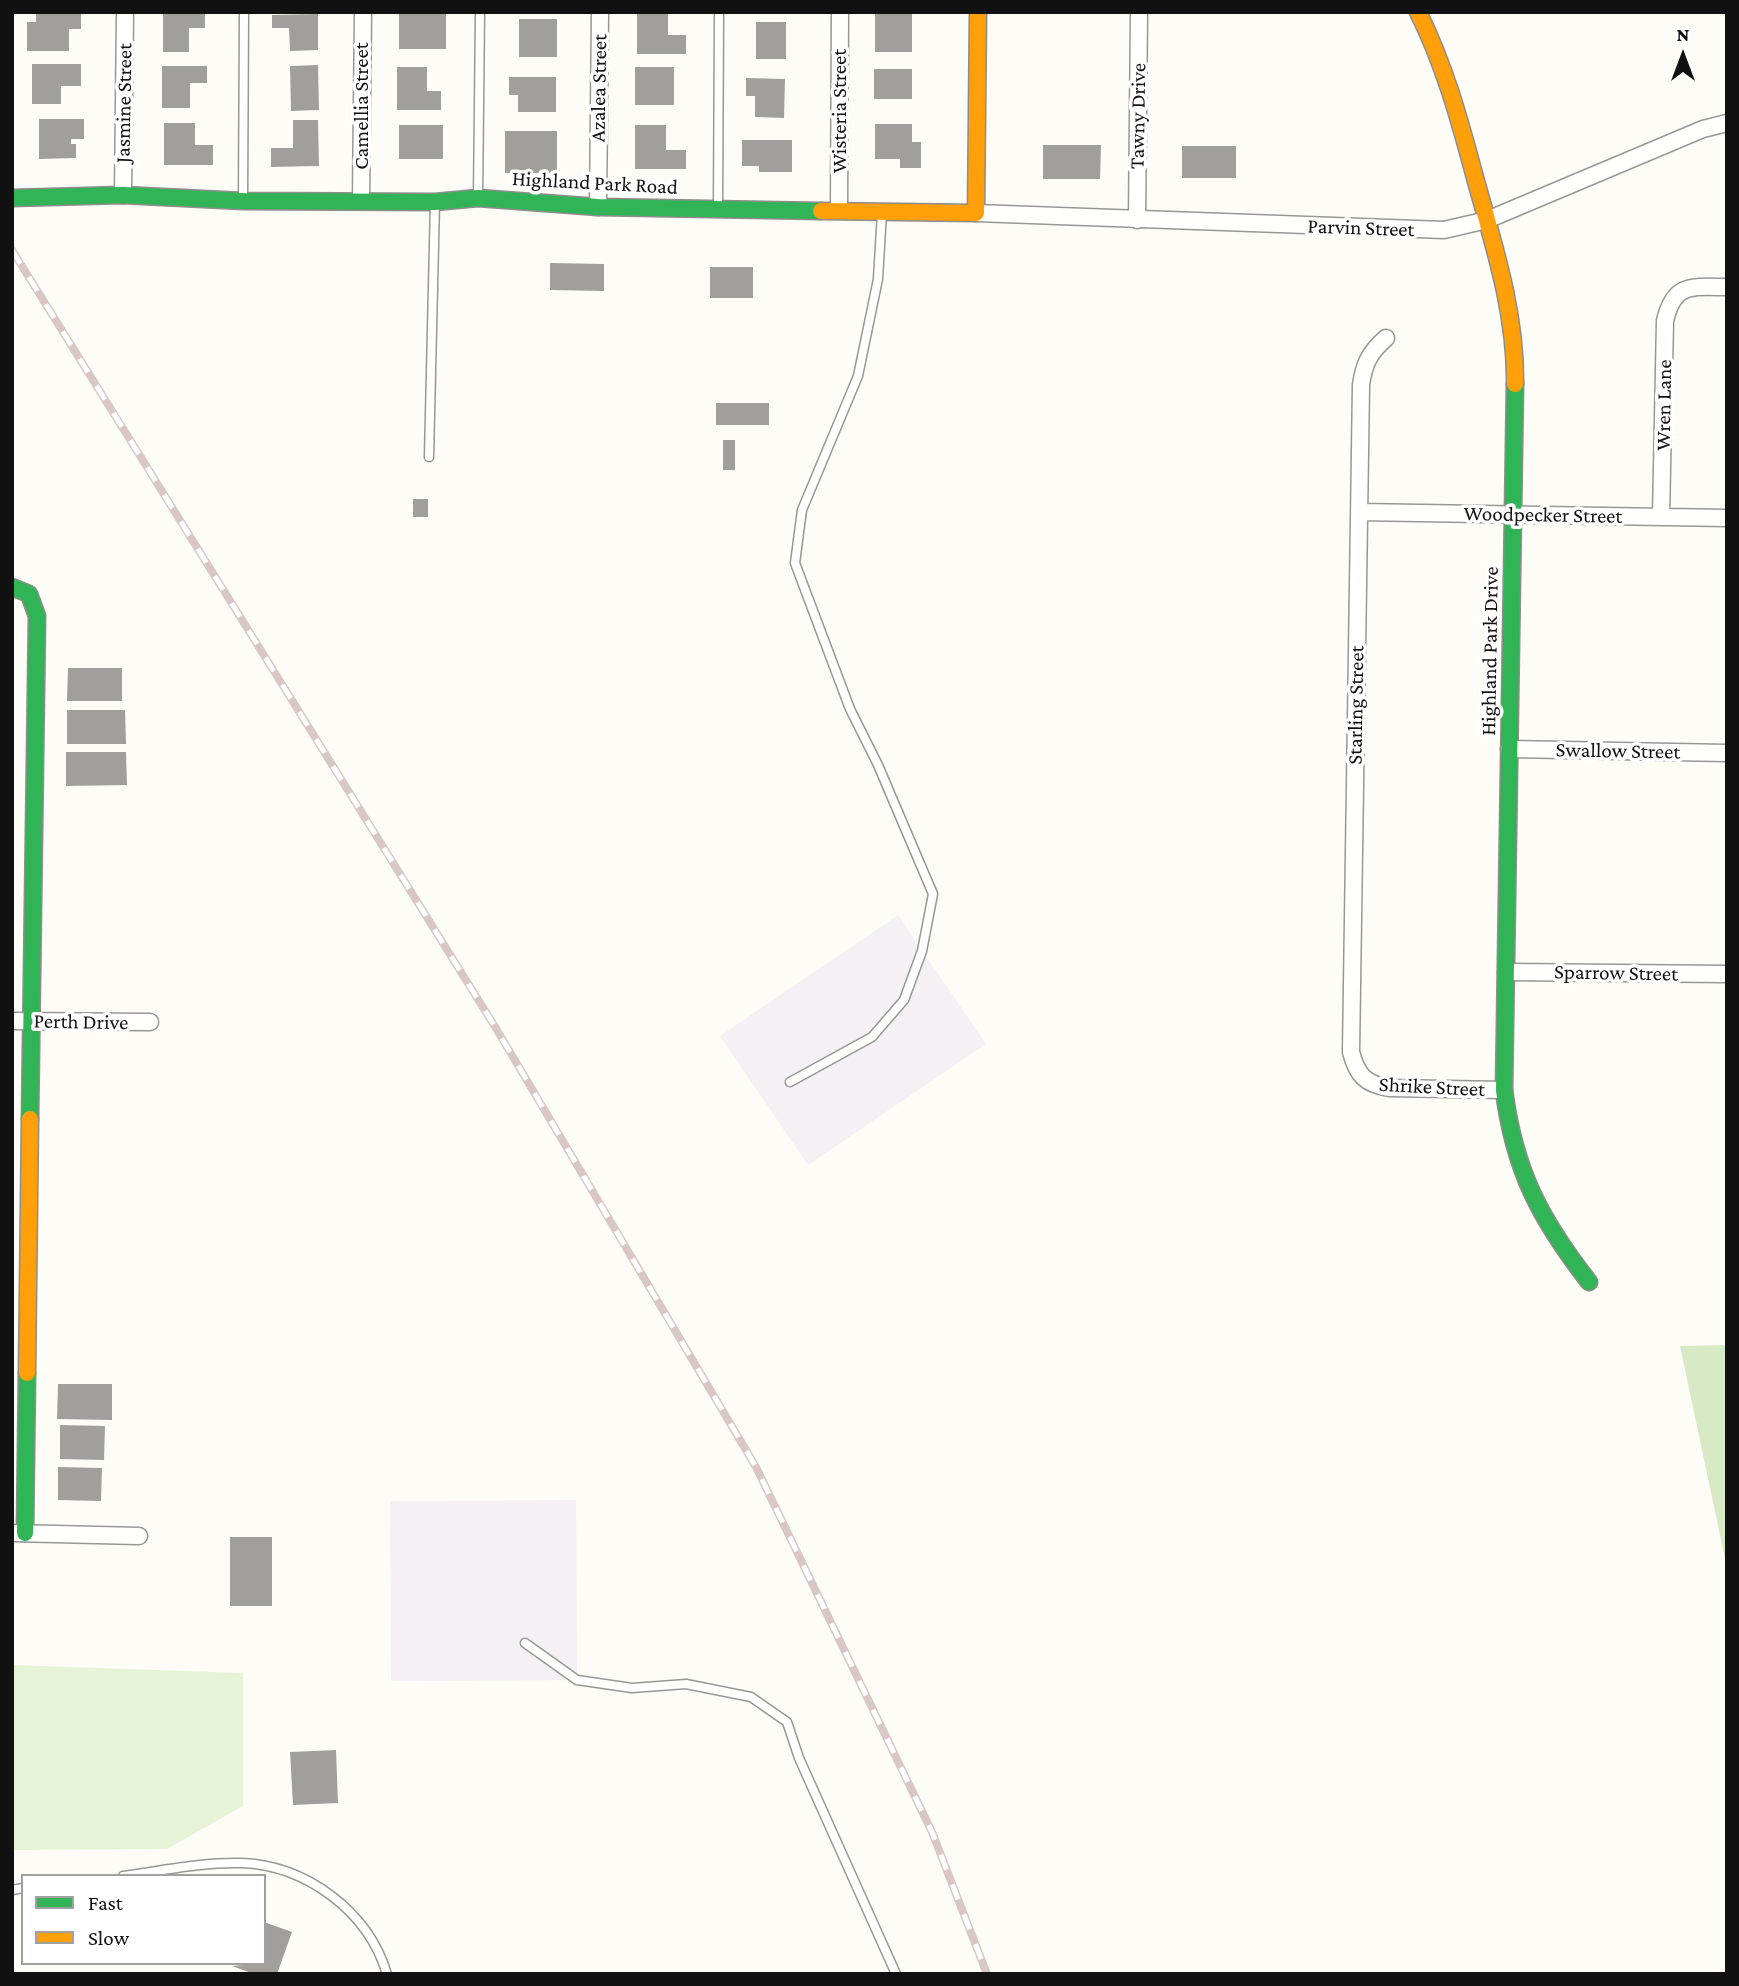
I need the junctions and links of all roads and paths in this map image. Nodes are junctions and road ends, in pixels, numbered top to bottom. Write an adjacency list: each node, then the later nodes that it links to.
1 (125, 12): 12 (street, Jasmine Street)
2 (244, 12): 15 (lane)
3 (363, 12): 16 (street, Camellia Street)
4 (480, 12): 14 (lane)
5 (600, 12): 18 (street, Azalea Street)
6 (719, 12): 19 (lane)
7 (840, 12): 20 (street, Wisteria Street)
8 (978, 12): 22 (street)
9 (1139, 12): 23 (street, Tawny Drive)
10 (1418, 12): 24 (street, Highland Park Drive)
11 (1727, 123): 24 (street, Parvin Street)
12 (123, 195): 13 (street, Highland Park Road); 15 (street, Highland Park Road)
13 (12, 198)
14 (478, 198): 17 (street, Highland Park Road); 18 (street, Highland Park Road)
15 (243, 201): 16 (street, Highland Park Road)
16 (361, 201): 17 (street, Highland Park Road)
17 (435, 202): 27 (lane)
18 (597, 206): 19 (street, Highland Park Road)
19 (718, 209): 20 (street, Highland Park Road)
20 (839, 209): 21 (street, Highland Park Road)
21 (883, 209): 22 (street, Highland Park Road); 41 (lane)
22 (976, 213): 23 (street, Parvin Street)
23 (1137, 220): 24 (street, Parvin Street)
24 (1487, 220): 29 (street, Highland Park Drive)
25 (1727, 287): 30 (street, Wren Lane)
26 (1386, 338): 28 (street, Starling Street)
27 (429, 457)
28 (1359, 512): 29 (street, Woodpecker Street); 40 (street, Starling Street)
29 (1513, 515): 30 (street, Woodpecker Street); 33 (street, Highland Park Drive)
30 (1661, 517): 31 (street, Woodpecker Street)
31 (1727, 518)
32 (12, 587): 38 (street)
33 (1509, 749): 34 (street, Swallow Street); 35 (street, Highland Park Drive)
34 (1727, 753)
35 (1506, 972): 36 (street, Sparrow Street); 42 (street, Highland Park Drive)
36 (1727, 974)
37 (12, 1021): 38 (street, Perth Drive)
38 (32, 1021): 39 (street, Perth Drive); 44 (street)
39 (150, 1022)
40 (1362, 1079): 42 (street, Shrike Street)
41 (790, 1082)
42 (1504, 1090): 43 (street, Highland Park Drive)
43 (1590, 1282)
44 (19, 1533): 45 (street)
45 (139, 1536)
46 (525, 1643): 49 (lane)
47 (141, 1874): 48 (lane)
48 (387, 1974)
49 (896, 1974)

